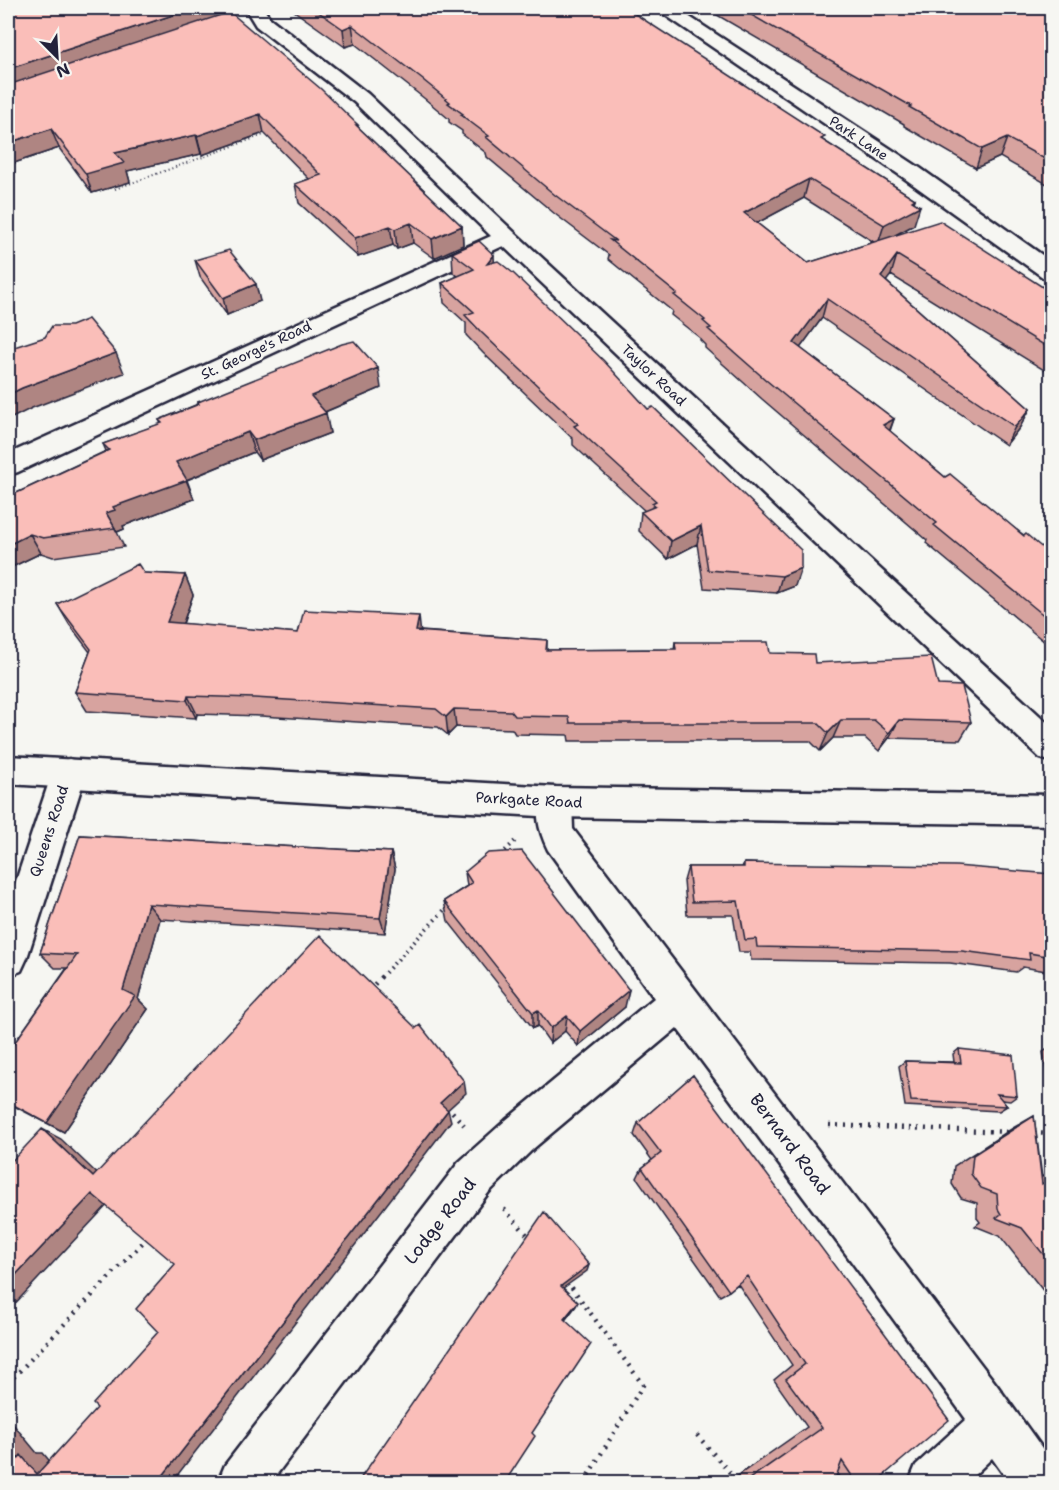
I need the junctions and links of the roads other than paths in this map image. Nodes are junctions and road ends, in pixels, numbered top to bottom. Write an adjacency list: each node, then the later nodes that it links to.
1 (664, 8): 4 (street, Park Lane)
2 (256, 13): 3 (street, Taylor Road)
3 (506, 237): 5 (street, St. George's Road); 6 (street, Taylor Road)
4 (1052, 273)
5 (8, 465)
6 (1052, 748)
7 (8, 770): 8 (street, Parkgate Road)
8 (69, 773): 9 (street, Parkgate Road); 11 (street, Queens Road)
9 (555, 802): 10 (street, Parkgate Road); 12 (street, Bernard Road)
10 (1052, 810)
11 (8, 958)
12 (681, 1000): 13 (street, Bernard Road); 14 (street, Lodge Road)
13 (996, 1423): 15 (street); 16 (street, Bernard Road)
14 (242, 1482)
15 (933, 1482)
16 (1037, 1482)

